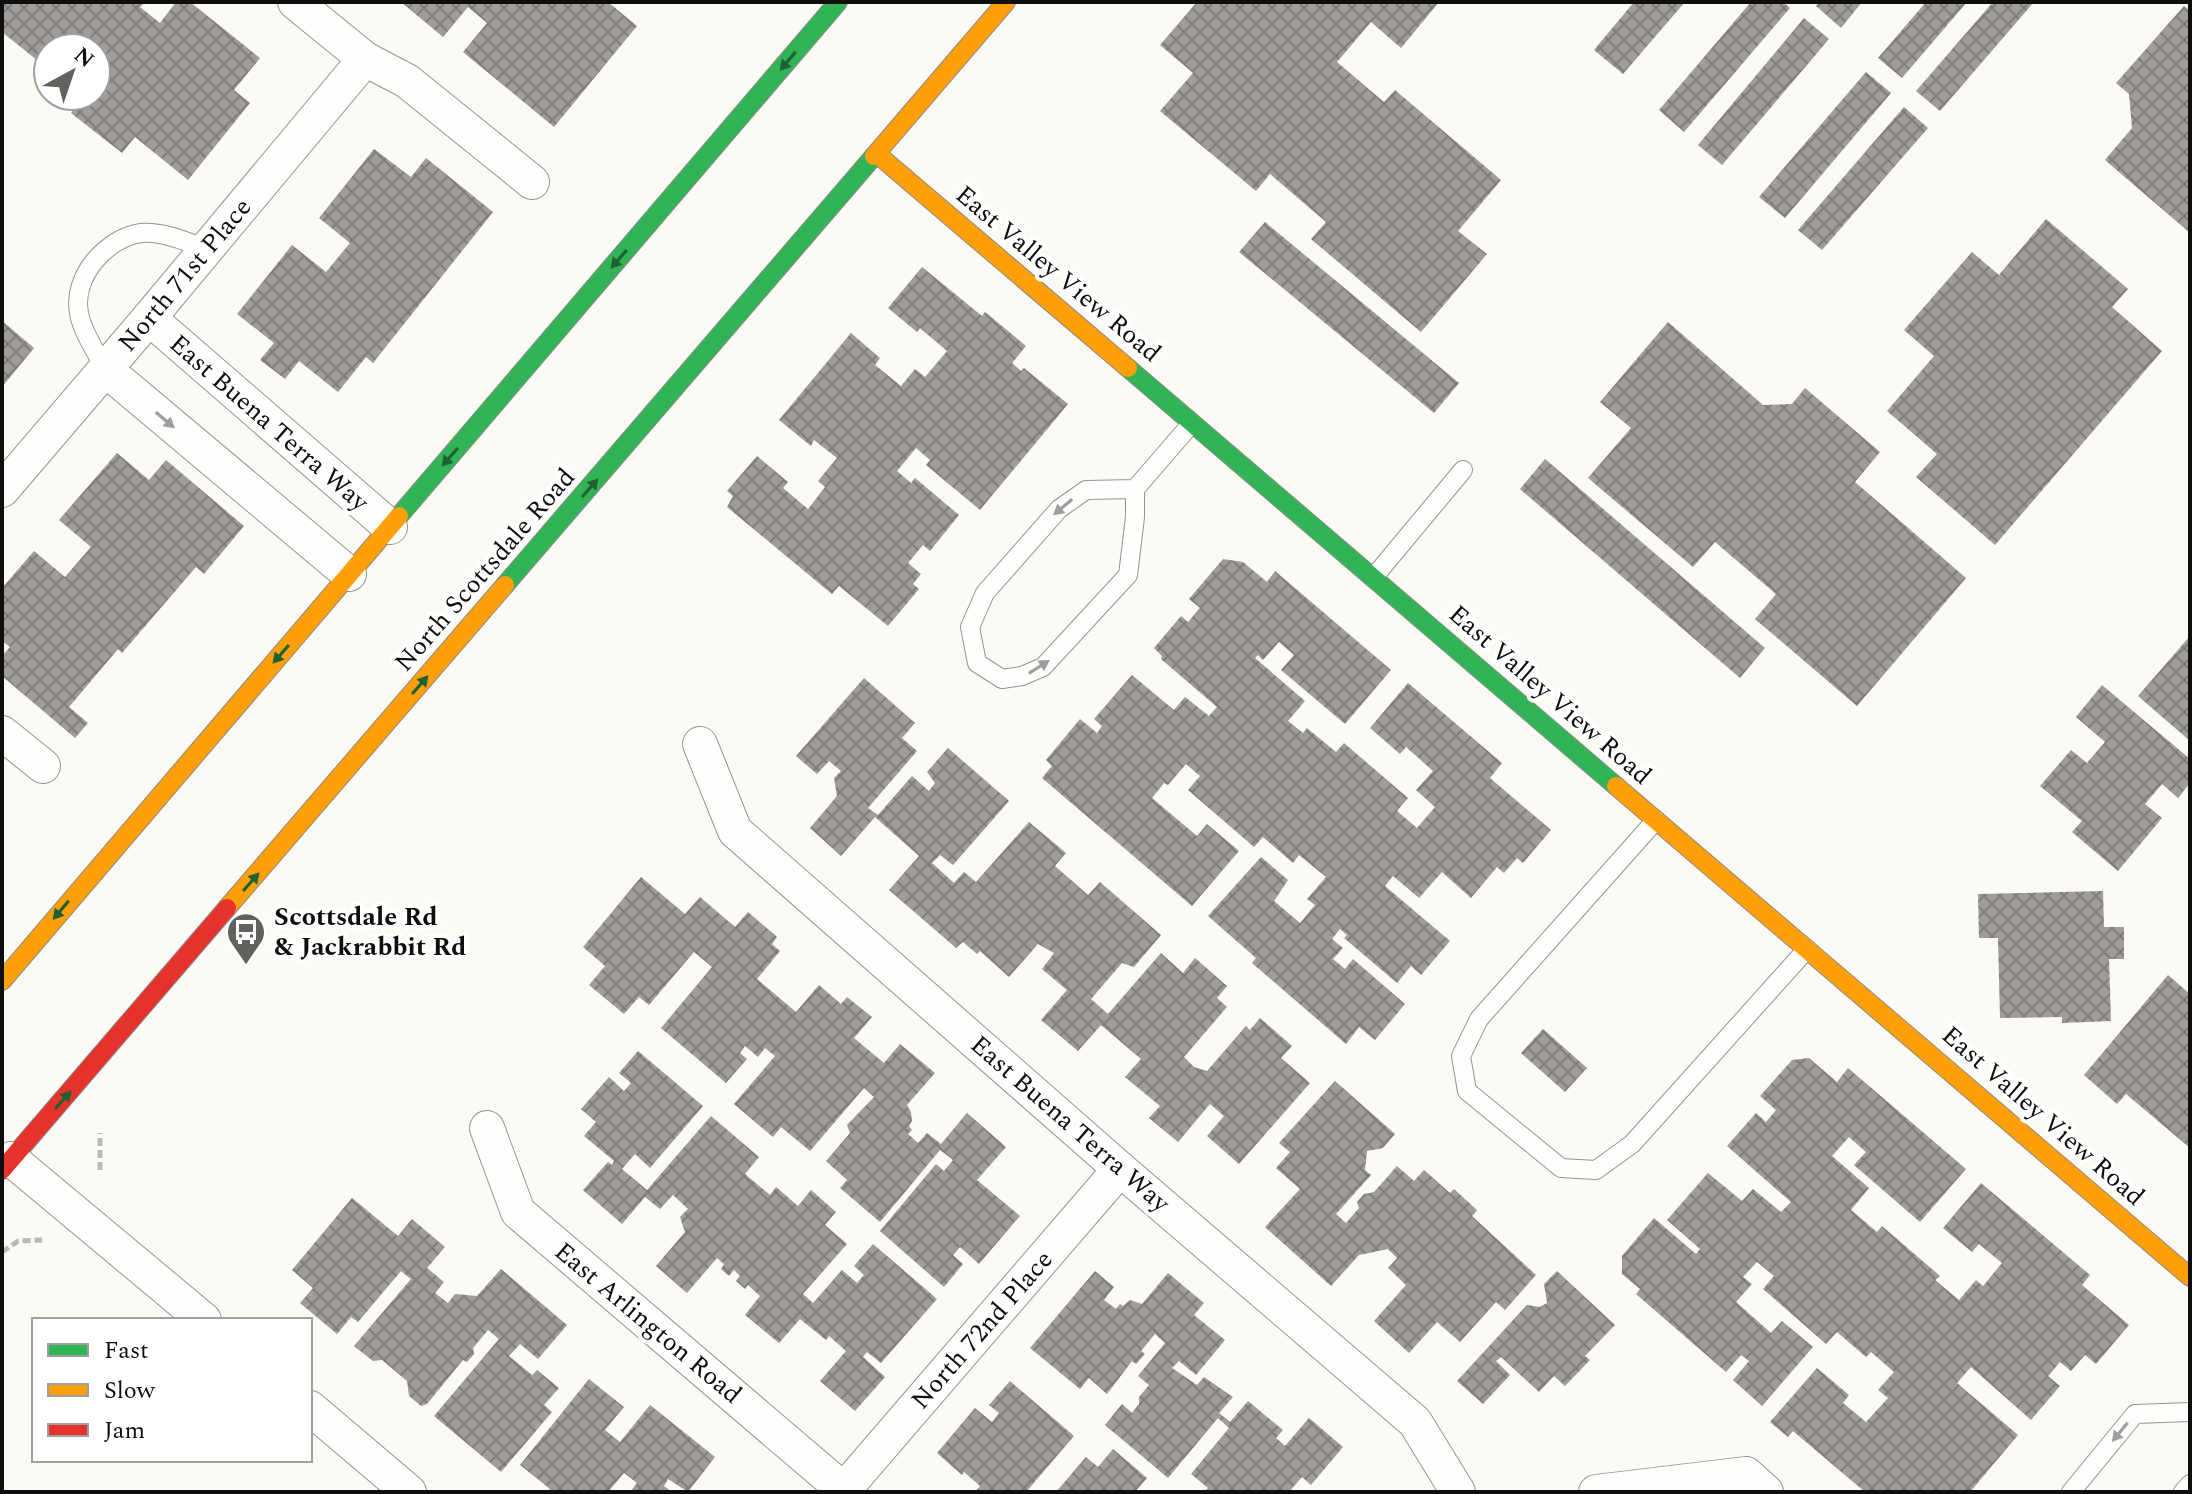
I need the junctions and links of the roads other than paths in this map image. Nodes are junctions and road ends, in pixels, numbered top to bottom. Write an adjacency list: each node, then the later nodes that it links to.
1 (295, 2): 4 (street)
2 (838, 2): 14 (main road, one-way to 14)
3 (1006, 2): 5 (main road, North Scottsdale Road)
4 (365, 59): 6 (street); 7 (street, North 71st Place)
5 (877, 154): 10 (main road, East Valley View Road); 24 (main road, North Scottsdale Road, one-way to 5)
6 (532, 182)
7 (207, 249): 8 (street, North 71st Place); 9 (lane)
8 (149, 318): 9 (street, North 71st Place); 14 (street, East Buena Terra Way)
9 (105, 369): 13 (street, North 71st Place); 15 (street, one-way to 15)
10 (1192, 423): 12 (lane); 16 (main road, East Valley View Road)
11 (1463, 470): 16 (lane)
12 (1135, 489): 12 (lane, one-way to 12)
13 (2, 490)
14 (390, 527): 15 (main road)
15 (349, 574): 22 (main road, one-way to 22)
16 (1373, 578): 20 (main road, East Valley View Road)
17 (2, 733): 19 (street)
18 (700, 744): 25 (street, East Buena Terra Way)
19 (43, 766)
20 (1656, 820): 21 (main road, East Valley View Road); 21 (lane)
21 (1807, 949): 26 (main road, East Valley View Road)
22 (2, 981)
23 (487, 1128): 32 (street, East Arlington Road)
24 (5, 1161): 27 (street)
25 (1120, 1169): 32 (street, North 72nd Place); 33 (street, East Buena Terra Way)
26 (2190, 1277)
27 (201, 1318)
28 (312, 1410): 31 (street)
29 (2190, 1412): 36 (lane, one-way to 36)
30 (2190, 1484): 37 (lane)
31 (409, 1492)
32 (844, 1492)
33 (1458, 1492)
34 (1596, 1492): 35 (street)
35 (1766, 1492)
36 (2071, 1492)
37 (2183, 1492)

